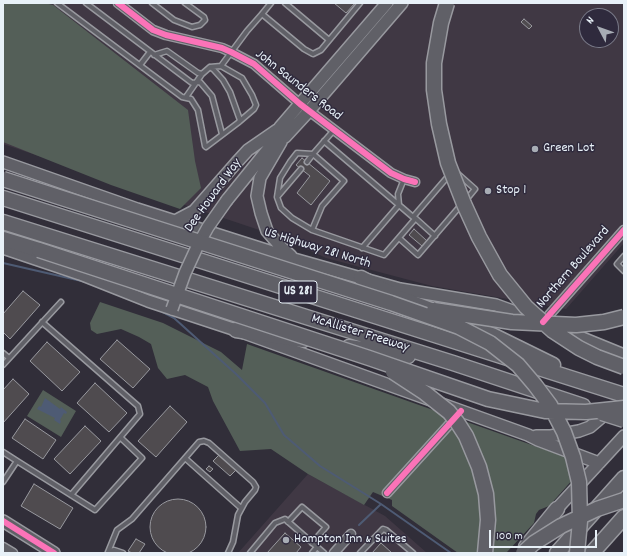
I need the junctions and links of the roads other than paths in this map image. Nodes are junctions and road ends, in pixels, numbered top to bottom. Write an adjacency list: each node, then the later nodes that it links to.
1 (57, 3): 16 (lane)
2 (86, 3): 15 (lane)
3 (118, 3): 14 (street, John Saunders Road)
4 (152, 3): 5 (lane)
5 (185, 3)
6 (271, 3): 12 (lane)
7 (285, 3): 13 (lane)
8 (360, 3): 13 (lane)
9 (387, 3): 22 (main road, Dee Howard Way)
10 (447, 3): 67 (highway, bridge)
11 (400, 4): 23 (main road, Dee Howard Way)
12 (262, 14): 13 (lane); 14 (lane)
13 (329, 40)
14 (231, 52): 17 (lane); 22 (street, John Saunders Road)
15 (152, 54): 16 (lane); 19 (lane); 20 (lane)
16 (140, 64): 21 (lane)
17 (221, 66): 18 (lane); 24 (lane)
18 (210, 67): 19 (lane); 24 (lane)
19 (202, 74): 20 (lane)
20 (196, 82): 21 (lane); 27 (lane)
21 (186, 98): 27 (lane)
22 (300, 104): 23 (street, John Saunders Road); 26 (main road, Dee Howard Way)
23 (310, 110): 25 (street, John Saunders Road); 26 (main road, Dee Howard Way)
24 (239, 122): 27 (lane)
25 (334, 130): 28 (lane); 34 (street, John Saunders Road)
26 (282, 132): 40 (main road); 49 (main road); 54 (main road, Dee Howard Way, bridge)
27 (222, 134)
28 (324, 141): 29 (lane); 38 (lane)
29 (313, 154): 31 (lane); 36 (lane); 42 (lane)
30 (3, 162): 40 (main road, US Highway 281 North)
31 (307, 162)
32 (301, 169): 36 (lane)
33 (3, 179): 53 (highway, bridge)
34 (404, 179): 35 (street, John Saunders Road); 38 (lane)
35 (415, 182)
36 (277, 197): 42 (lane)
37 (3, 198): 68 (highway, McAllister Freeway / US 281)
38 (399, 205): 39 (lane); 47 (lane)
39 (414, 218): 44 (lane); 44 (lane); 45 (lane)
40 (175, 221): 49 (main road, US Highway 281 North)
41 (3, 222): 65 (highway, McAllister Freeway / US 281)
42 (312, 230): 47 (lane)
43 (624, 230): 57 (street, Northern Boulevard)
44 (435, 236): 45 (lane)
45 (399, 238): 47 (lane)
46 (4, 246): 54 (main road); 63 (highway, bridge)
47 (362, 248)
48 (624, 256): 50 (lane)
49 (294, 259): 51 (main road, US Highway 281 North)
50 (624, 271)
51 (361, 278): 57 (main road, US Highway 281 North); 68 (highway)
52 (61, 302): 56 (lane)
53 (391, 302): 55 (highway, bridge); 109 (highway, bridge)
54 (172, 309): 58 (main road)
55 (624, 317)
56 (42, 322): 62 (lane); 75 (lane)
57 (543, 322): 59 (main road, US Highway 281 North)
58 (236, 330): 65 (highway); 71 (main road)
59 (598, 345): 61 (main road, US Highway 281 North); 64 (main road)
60 (3, 352): 62 (lane)
61 (624, 355)
62 (9, 358): 66 (lane)
63 (369, 358): 70 (highway, bridge); 105 (highway, bridge)
64 (624, 361)
65 (453, 363): 72 (highway, McAllister Freeway / US 281, bridge)
66 (3, 365)
67 (624, 367)
68 (596, 386): 69 (highway, McAllister Freeway / US 281)
69 (624, 397): 73 (main road)
70 (624, 408)
71 (461, 411): 73 (main road); 82 (street)
72 (624, 420)
73 (528, 435): 79 (main road)
74 (624, 436): 79 (main road)
75 (121, 438): 83 (lane); 83 (lane)
76 (3, 452): 78 (lane)
77 (185, 458): 85 (lane); 85 (lane); 96 (lane)
78 (17, 461): 81 (lane); 83 (lane)
79 (599, 463): 86 (main road)
80 (624, 478): 108 (highway)
81 (3, 482)
82 (387, 493)
83 (71, 495)
84 (624, 500): 107 (highway, bridge)
85 (241, 508): 98 (lane)
86 (557, 509): 106 (main road); 107 (highway)
87 (624, 517): 110 (highway)
88 (3, 521): 95 (main road)
89 (288, 522): 91 (lane); 91 (lane); 99 (lane)
90 (351, 534): 102 (street)
91 (312, 543): 93 (lane)
92 (3, 547): 94 (street)
93 (317, 547): 100 (lane); 101 (lane)
94 (13, 553)
95 (54, 553)
96 (107, 553): 97 (lane)
97 (123, 553)
98 (228, 553)
99 (250, 553)
100 (312, 553)
101 (324, 553)
102 (334, 553)
103 (360, 553): 104 (lane)
104 (413, 553)
105 (485, 553)
106 (516, 553)
107 (522, 553)
108 (557, 553)
109 (577, 553)
110 (592, 553)

